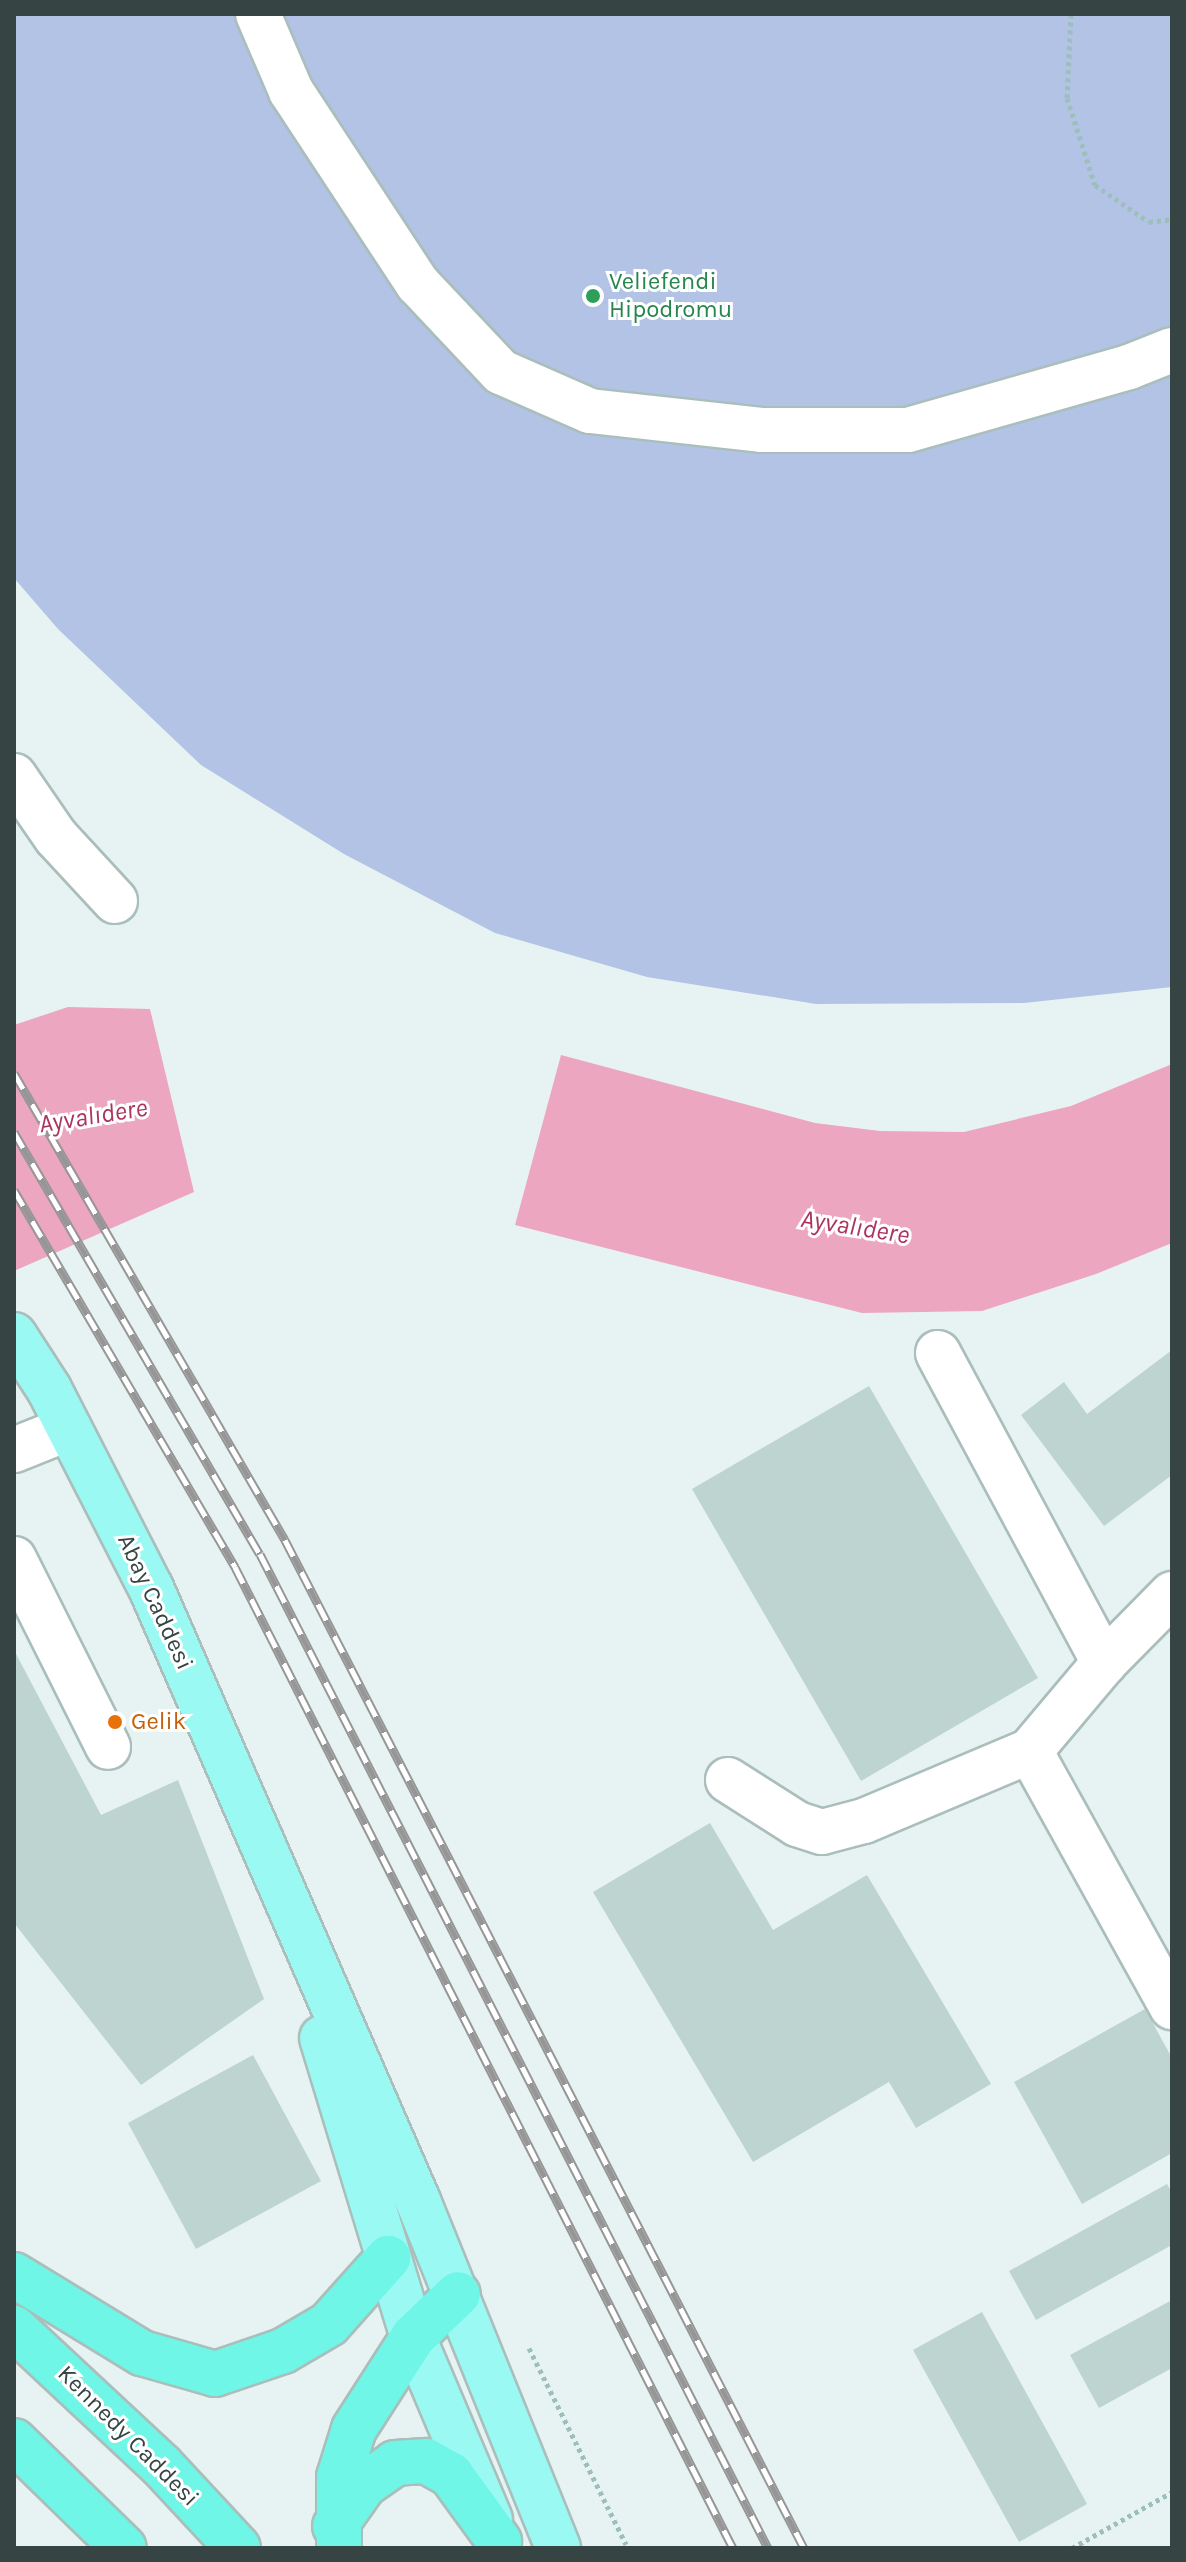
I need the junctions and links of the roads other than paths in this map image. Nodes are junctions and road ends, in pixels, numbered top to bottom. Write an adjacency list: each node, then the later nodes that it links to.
1 (258, 14): 2 (street)
2 (1172, 350)
3 (14, 776): 4 (street)
4 (115, 901)
5 (14, 1335): 7 (main road, Abay Caddesi)
6 (938, 1353): 11 (street)
7 (69, 1428): 8 (street); 15 (main road, Abay Caddesi)
8 (14, 1450)
9 (14, 1559): 12 (street)
10 (1172, 1594): 11 (street)
11 (1104, 1663): 13 (street)
12 (108, 1747)
13 (1030, 1751): 14 (street); 16 (street)
14 (728, 1780)
15 (278, 1878): 17 (main road); 18 (main road)
16 (1172, 2007)
17 (431, 2233): 18 (main road); 20 (main road)
18 (388, 2258): 19 (highway); 22 (main road)
19 (14, 2275)
20 (458, 2294): 22 (highway); 28 (main road)
21 (14, 2328): 27 (highway, Kennedy Caddesi)
22 (413, 2337): 24 (highway); 25 (main road)
23 (14, 2441): 26 (highway)
24 (337, 2537): 25 (highway)
25 (500, 2545)
26 (124, 2548)
27 (238, 2548)
28 (558, 2548)

